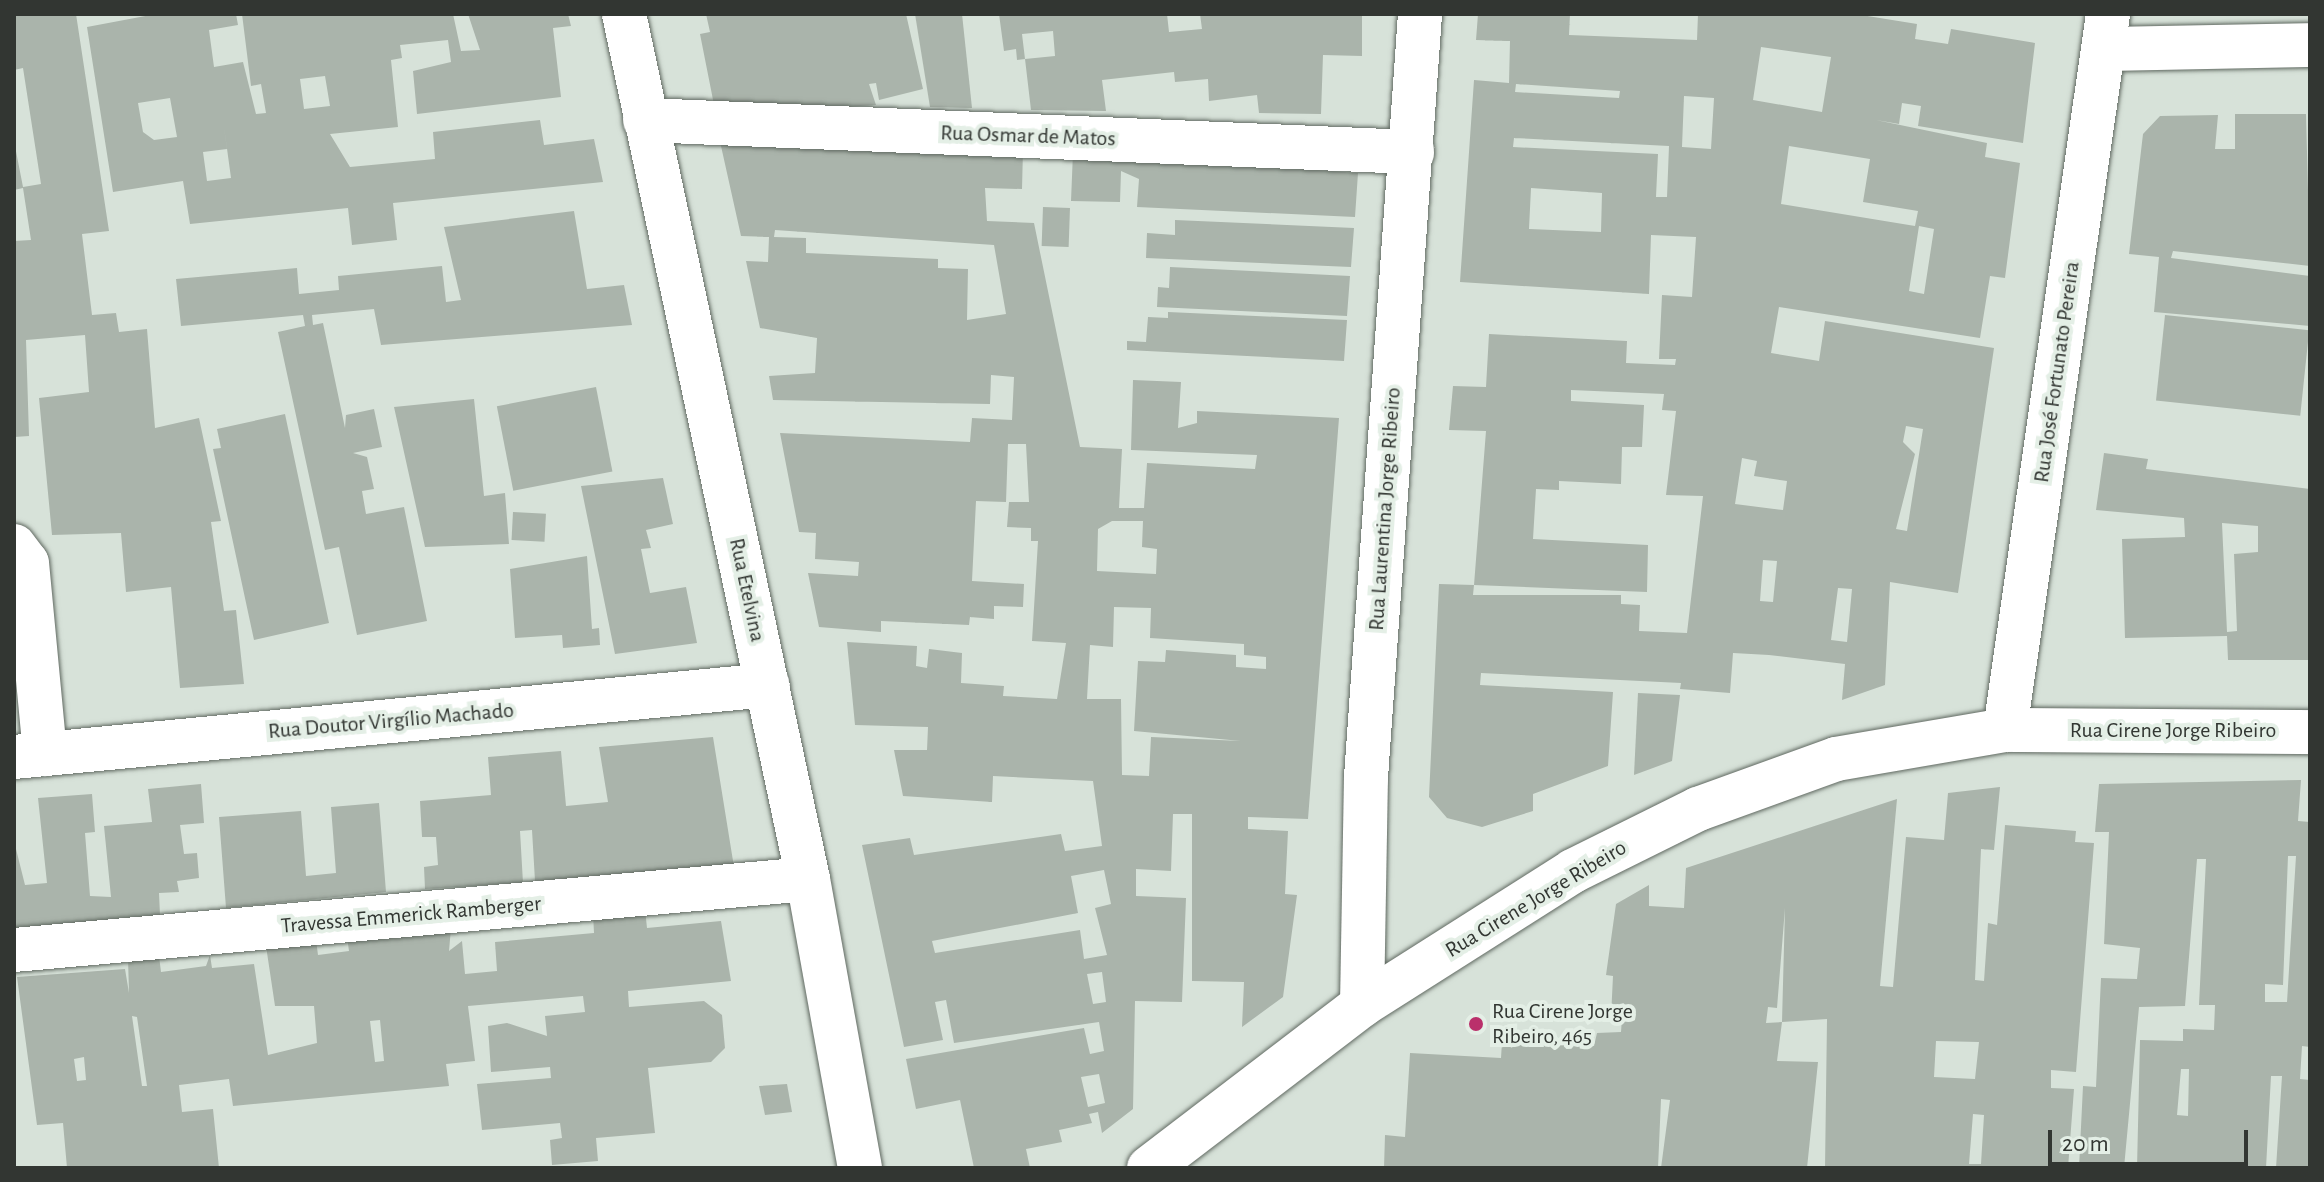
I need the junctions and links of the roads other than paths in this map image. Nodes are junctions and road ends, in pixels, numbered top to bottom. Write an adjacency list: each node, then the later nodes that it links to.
1 (624, 14): 5 (street, Rua Etelvina)
2 (1420, 14): 6 (street, Rua Laurentina Jorge Ribeiro)
3 (2106, 31): 4 (street); 9 (street, Rua José Fortunato Pereira)
4 (2310, 45)
5 (645, 120): 6 (street, Rua Osmar de Matos); 8 (street, Rua Etelvina)
6 (1412, 152): 14 (street, Rua Laurentina Jorge Ribeiro)
7 (14, 546): 11 (street)
8 (768, 685): 11 (street, Rua Doutor Virgílio Machado); 12 (street, Rua Etelvina)
9 (2005, 730): 10 (street, Rua Cirene Jorge Ribeiro); 14 (street, Rua Cirene Jorge Ribeiro)
10 (2310, 732)
11 (29, 755)
12 (808, 879): 13 (street, Travessa Emmerick Ramberger); 15 (street, Rua Etelvina)
13 (14, 950)
14 (1362, 1005): 16 (street, Rua Cirene Jorge Ribeiro)
15 (860, 1168)
16 (1149, 1168)

